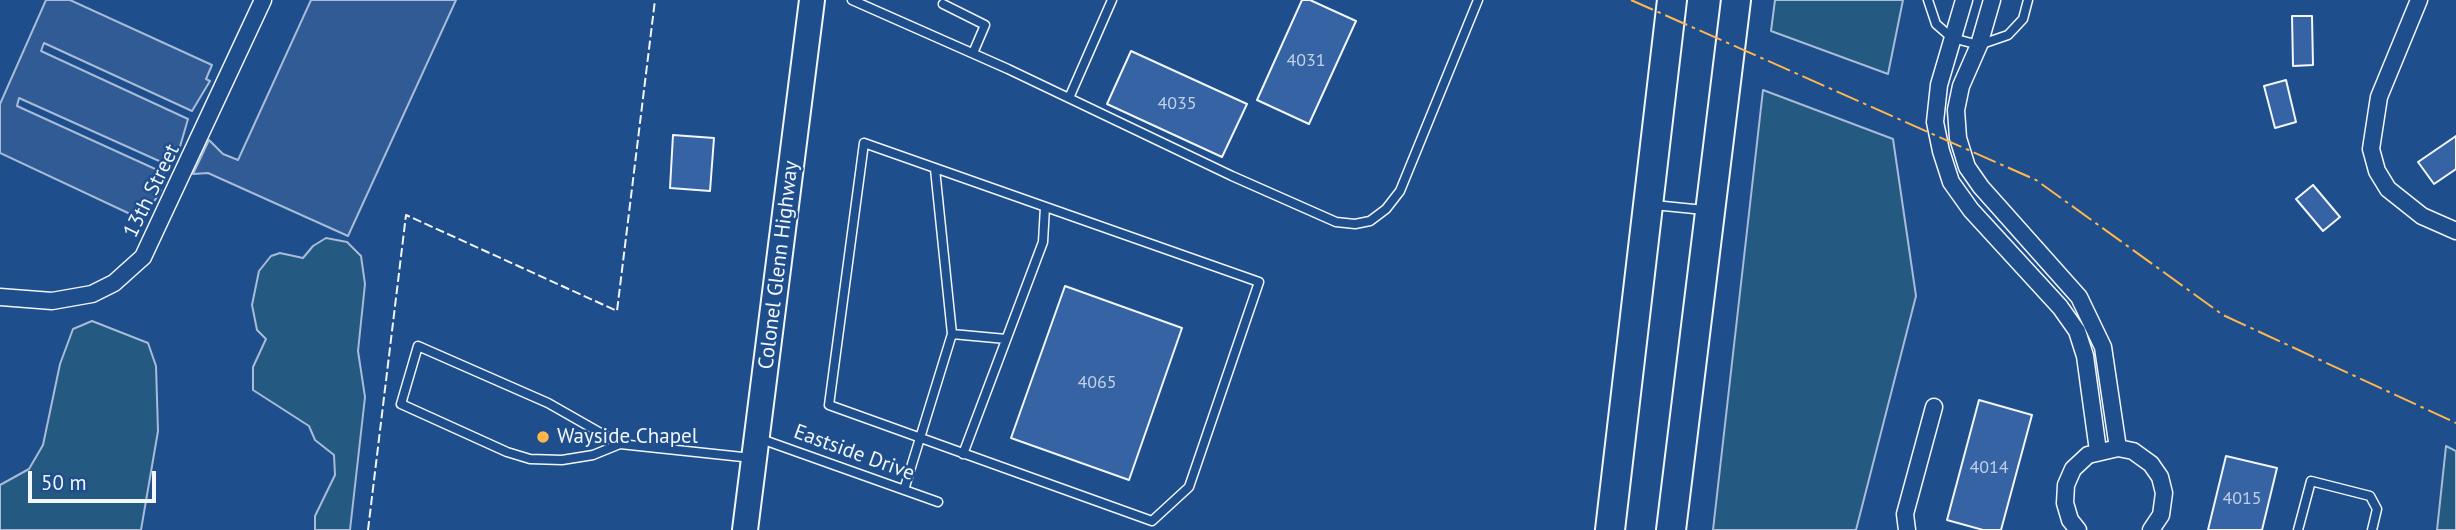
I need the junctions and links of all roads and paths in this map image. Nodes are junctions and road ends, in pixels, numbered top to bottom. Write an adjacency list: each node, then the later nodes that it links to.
1 (263, 0): 23 (street, 13th Street)
2 (811, 0): 29 (main road, Colonel Glenn Highway)
3 (852, 0): 16 (lane)
4 (1112, 0): 17 (lane)
5 (1478, 0): 17 (lane)
6 (1672, 0): 19 (highway)
7 (1736, 0): 21 (highway)
8 (1928, 0): 14 (lane)
9 (1964, 0): 14 (street)
10 (1992, 0): 15 (street)
11 (2028, 0): 15 (lane)
12 (2419, 0): 22 (street)
13 (943, 4): 16 (lane)
14 (1952, 38): 15 (lane); 31 (street)
15 (1979, 45): 30 (street)
16 (973, 54): 17 (lane)
17 (1069, 99)
18 (935, 169): 20 (lane); 24 (lane); 27 (lane)
19 (1648, 204): 21 (lane); 37 (highway)
20 (1045, 207): 25 (lane); 32 (lane)
21 (1711, 210): 38 (highway)
22 (2456, 232)
23 (0, 297)
24 (952, 334): 25 (lane); 27 (lane)
25 (1006, 339): 32 (lane)
26 (1934, 407): 39 (street)
27 (921, 438): 32 (lane); 33 (lane)
28 (620, 444): 28 (lane); 29 (lane, Eastside Drive)
29 (756, 448): 33 (lane, Eastside Drive); 36 (main road, Colonel Glenn Highway)
30 (2118, 448): 31 (street); 40 (street)
31 (2098, 451): 35 (street)
32 (963, 454)
33 (904, 490): 34 (lane, Eastside Drive)
34 (938, 502)
35 (2071, 527)
36 (745, 530)
37 (1611, 530)
38 (1671, 530)
39 (1907, 530)
40 (2151, 530)
41 (2298, 530): 42 (lane)
42 (2372, 530)

